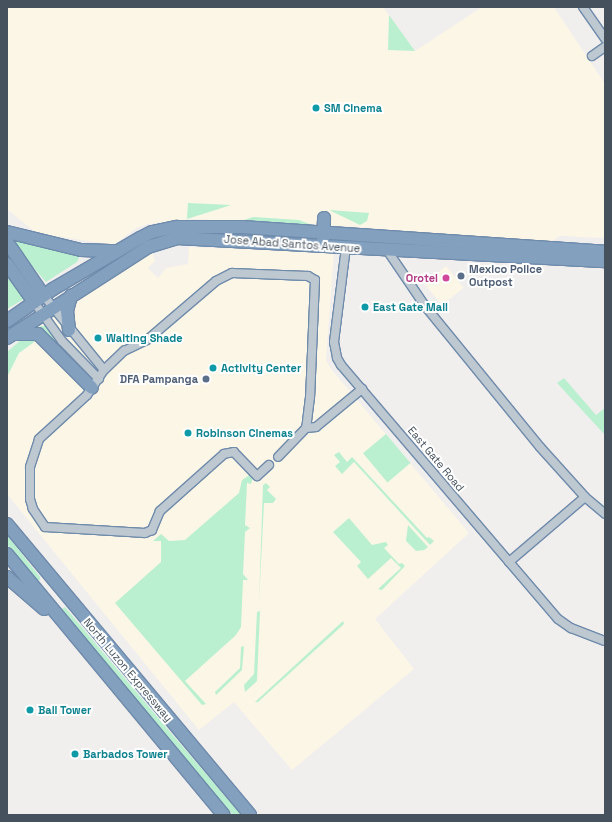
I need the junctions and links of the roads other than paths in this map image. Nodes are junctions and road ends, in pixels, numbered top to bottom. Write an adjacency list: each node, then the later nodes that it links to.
1 (583, 7): 2 (street)
2 (605, 39)
3 (605, 47): 4 (street)
4 (592, 56)
5 (324, 218): 7 (highway)
6 (7, 232): 11 (highway)
7 (324, 236): 8 (highway); 11 (highway, Jose Abad Santos Avenue); 13 (highway, Jose Abad Santos Avenue); 14 (highway)
8 (233, 239): 10 (highway, Jose Abad Santos Avenue); 19 (highway, Jose Abad Santos Avenue)
9 (7, 242): 20 (highway)
10 (346, 247): 12 (highway, Jose Abad Santos Avenue); 27 (street, East Gate Road)
11 (120, 250): 20 (highway, Jose Abad Santos Avenue)
12 (387, 250): 14 (highway, Jose Abad Santos Avenue); 31 (street)
13 (489, 250): 14 (highway, Jose Abad Santos Avenue); 16 (highway, Jose Abad Santos Avenue)
14 (430, 251)
15 (605, 252): 16 (highway, Jose Abad Santos Avenue)
16 (592, 256): 17 (highway, Jose Abad Santos Avenue)
17 (605, 261)
18 (7, 264): 20 (highway)
19 (71, 296): 21 (highway, Jose Abad Santos Avenue); 23 (highway)
20 (39, 299): 21 (street); 21 (street); 22 (highway, Jose Abad Santos Avenue)
21 (47, 311): 23 (street); 24 (highway, Jose Abad Santos Avenue); 26 (street)
22 (7, 321)
23 (69, 330): 25 (street)
24 (9, 336): 26 (highway)
25 (104, 370): 26 (street); 28 (street)
26 (95, 383): 30 (street)
27 (362, 389): 28 (street); 35 (street, East Gate Road)
28 (306, 428): 29 (street)
29 (278, 458)
30 (269, 465)
31 (585, 497): 32 (street); 35 (street)
32 (605, 514)
33 (7, 524): 40 (highway, North Luzon Expressway)
34 (7, 554): 38 (highway, North Luzon Expressway)
35 (509, 562): 37 (street, East Gate Road)
36 (7, 576): 38 (highway)
37 (605, 641)
38 (86, 650): 39 (highway, North Luzon Expressway)
39 (224, 815)
40 (250, 815)

